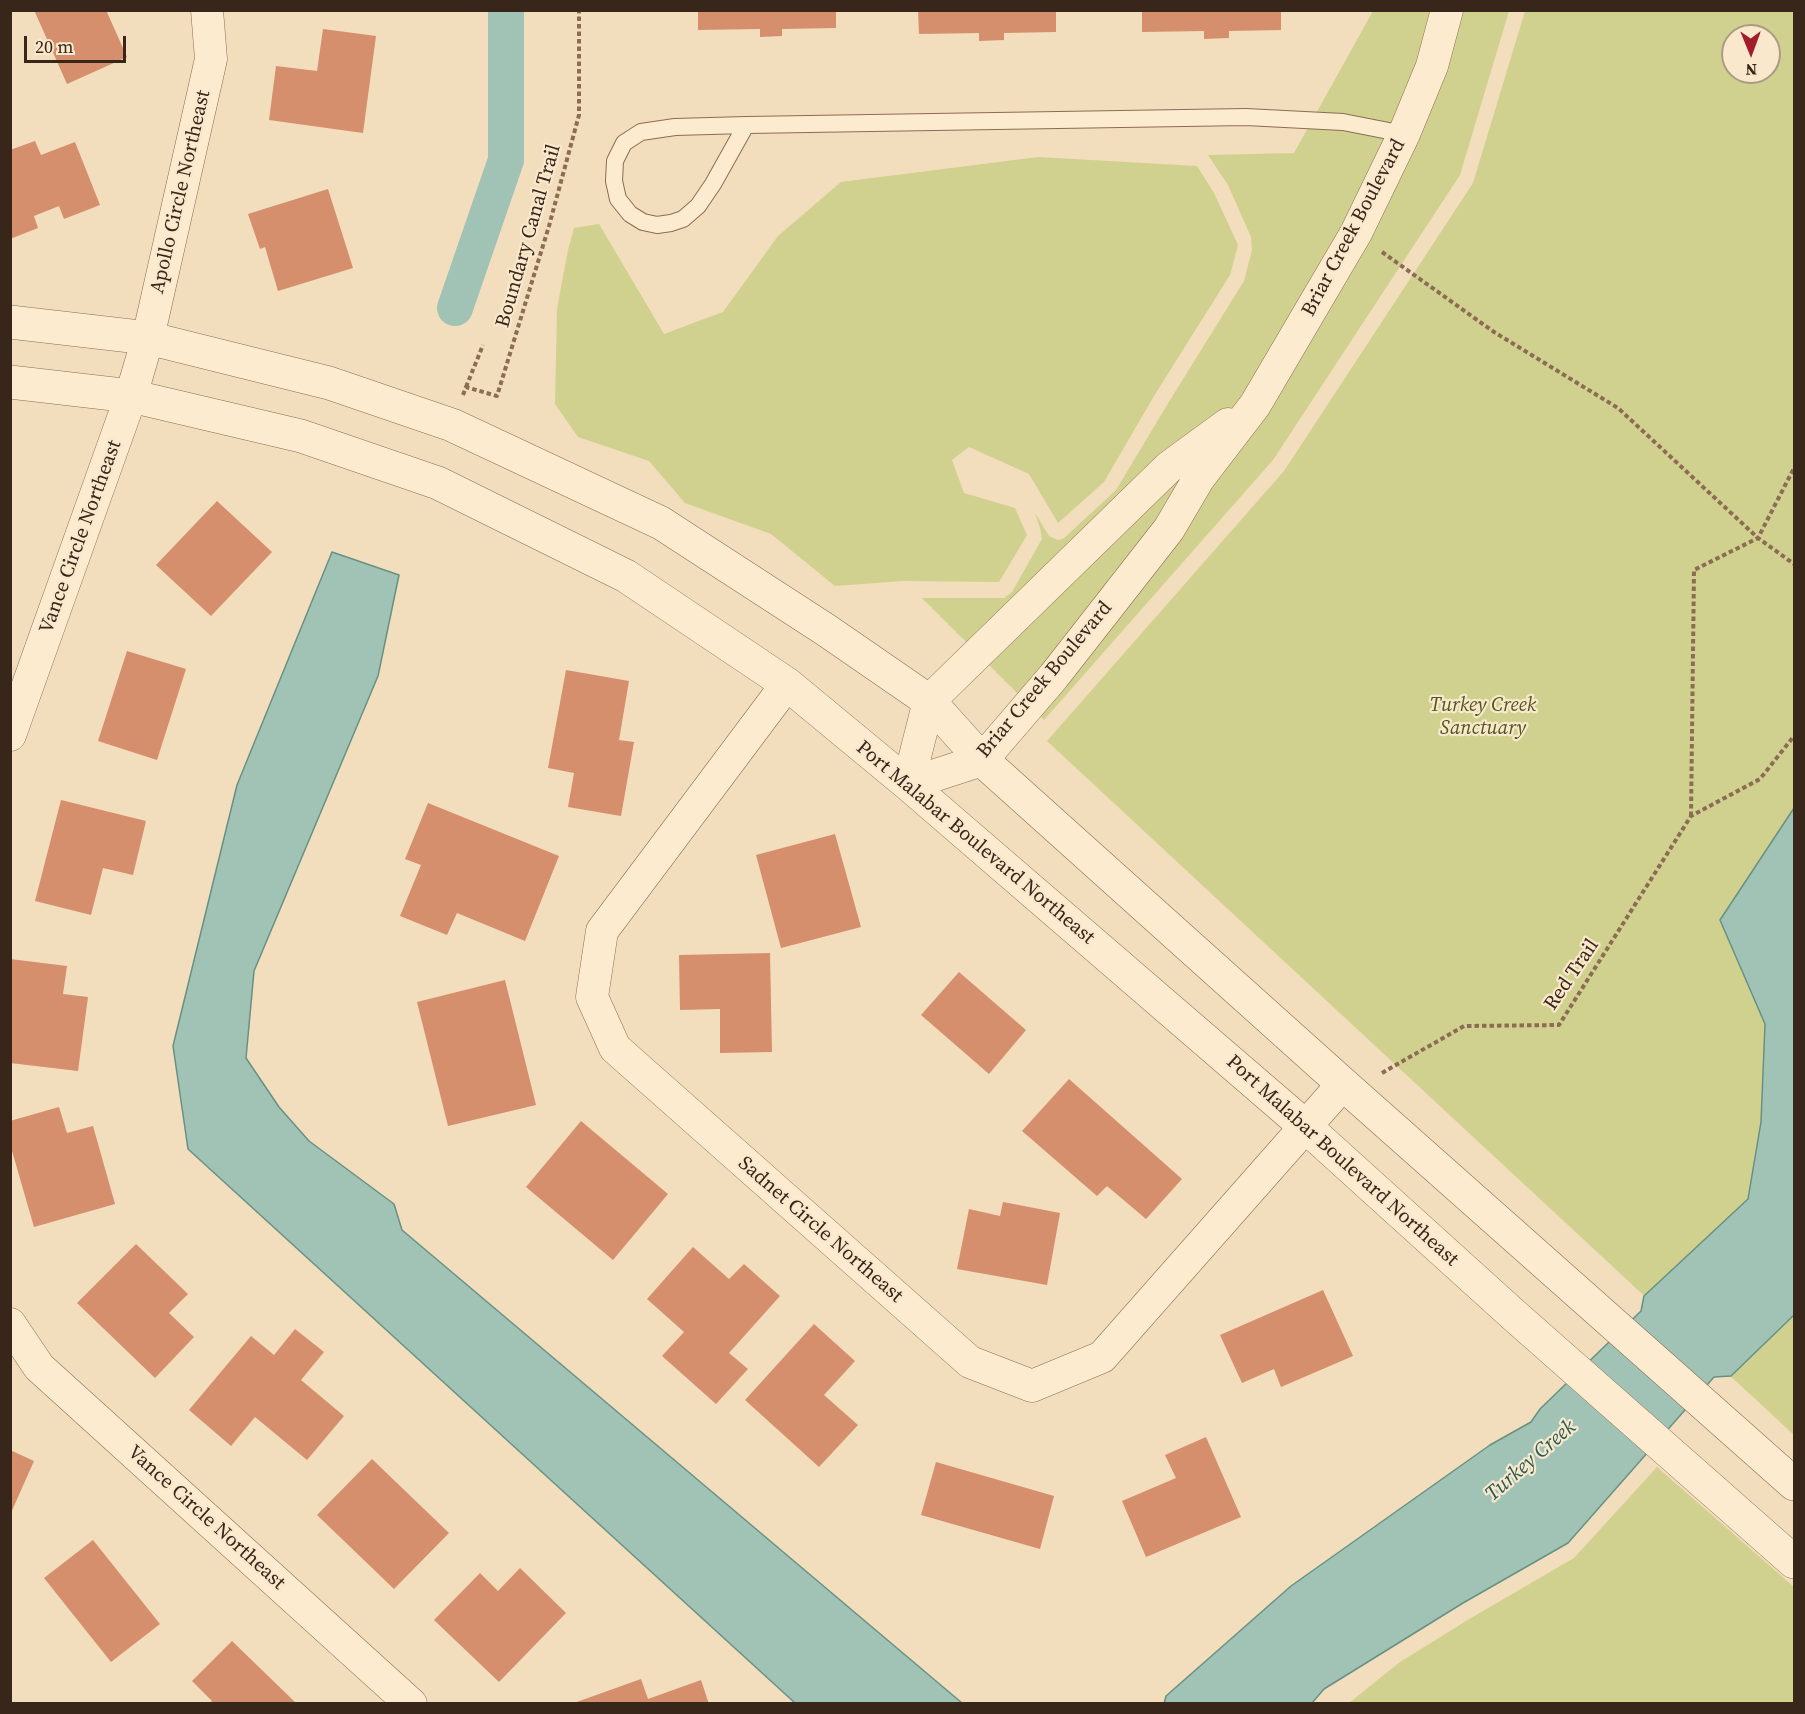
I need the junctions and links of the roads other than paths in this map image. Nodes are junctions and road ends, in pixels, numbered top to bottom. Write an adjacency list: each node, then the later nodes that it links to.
1 (207, 10): 6 (street, Apollo Circle Northeast)
2 (1447, 10): 4 (street, Briar Creek Boulevard)
3 (746, 125): 3 (lane); 4 (lane)
4 (1404, 134): 9 (street, Briar Creek Boulevard)
5 (10, 322): 6 (street)
6 (148, 338): 8 (street, Vance Circle Northeast); 11 (street)
7 (10, 382): 8 (street, Port Malabar Boulevard Northeast)
8 (131, 396): 10 (street, Port Malabar Boulevard Northeast); 12 (street, Vance Circle Northeast)
9 (1255, 405): 11 (street, Briar Creek Boulevard); 13 (street, Briar Creek Boulevard)
10 (787, 684): 14 (street, Port Malabar Boulevard Northeast); 16 (street, Sadnet Circle Northeast)
11 (929, 701): 13 (street); 14 (street)
12 (10, 735)
13 (982, 760): 14 (street, Briar Creek Boulevard); 15 (street)
14 (908, 784): 16 (street, Port Malabar Boulevard Northeast)
15 (1351, 1092): 16 (street, Sadnet Circle Northeast); 18 (street)
16 (1306, 1127): 19 (street, Port Malabar Boulevard Northeast)
17 (10, 1324): 20 (street, Vance Circle Northeast)
18 (1794, 1484)
19 (1794, 1562)
20 (411, 1704)

